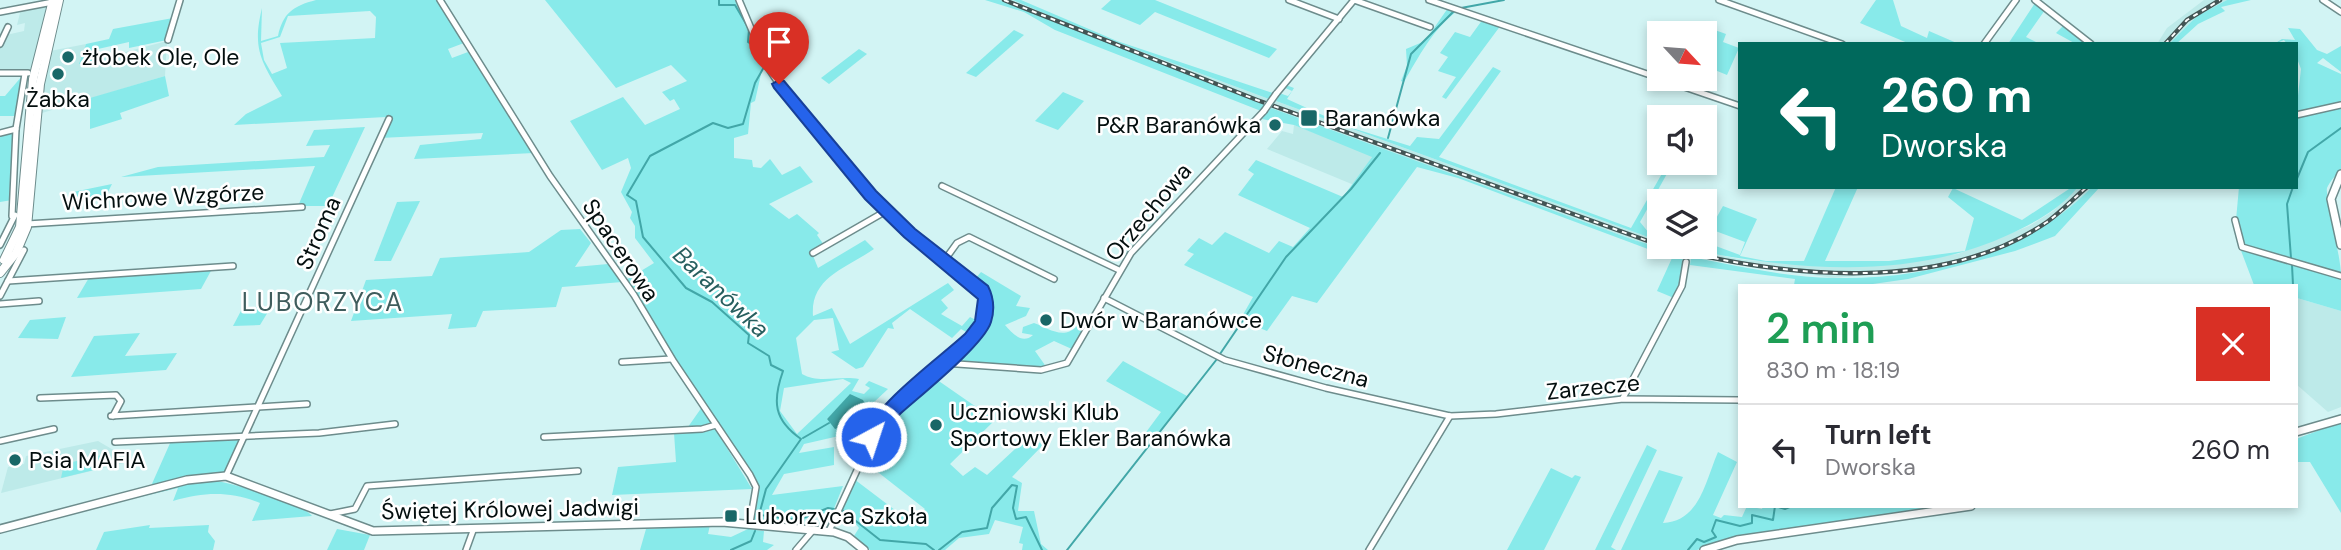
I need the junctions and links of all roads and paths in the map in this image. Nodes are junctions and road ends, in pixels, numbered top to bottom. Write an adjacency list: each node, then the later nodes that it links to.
1 (180, 0): 18 (street)
2 (440, 0): 60 (street, Spacerowa)
3 (739, 0): 38 (street)
4 (1289, 0): 15 (street)
5 (1354, 0): 15 (street, Orzechowa); 17 (street)
6 (1429, 0): 26 (street)
7 (1719, 0): 19 (street)
8 (2017, 0): 20 (street)
9 (2035, 0): 21 (street)
10 (2323, 0): 14 (street)
11 (55, 1): 12 (street); 23 (main road); 34 (main road)
12 (42, 2): 13 (street)
13 (0, 12)
14 (2341, 12)
15 (1339, 19): 51 (street, Orzechowa, bridge)
16 (8, 27): 22 (street)
17 (1430, 27)
18 (168, 40)
19 (1836, 42)
20 (1986, 42)
21 (2088, 42)
22 (0, 44)
23 (35, 72): 25 (street); 34 (main road)
24 (0, 74): 25 (street)
25 (25, 74): 32 (street)
26 (1647, 74)
27 (1697, 91): 28 (street)
28 (1738, 105)
29 (2341, 105): 30 (street)
30 (2298, 115)
31 (389, 120): 67 (street, Stroma)
32 (16, 129): 33 (street); 40 (street)
33 (0, 133)
34 (29, 169): 39 (main road); 42 (main road)
35 (2341, 174): 44 (street)
36 (942, 186): 51 (street)
37 (302, 207): 42 (street, Wichrowe Wzgórze)
38 (886, 211): 46 (street); 47 (street)
39 (22, 213): 40 (street); 49 (main road)
40 (12, 216): 43 (street)
41 (2235, 220): 53 (street)
42 (27, 224): 52 (main road)
43 (0, 244)
44 (2341, 245)
45 (24, 250): 55 (street)
46 (813, 253)
47 (944, 261): 54 (street); 62 (street)
48 (1686, 262): 64 (street)
49 (0, 265)
50 (233, 266): 55 (street)
51 (1119, 270): 57 (street, Orzechowa)
52 (0, 273)
53 (2341, 276)
54 (1054, 279)
55 (8, 281): 56 (street)
56 (0, 296)
57 (1104, 298): 62 (street, Orzechowa); 68 (street, Słoneczna)
58 (39, 302): 59 (street)
59 (0, 304)
60 (671, 359): 61 (street); 71 (street, Spacerowa)
61 (622, 362)
62 (942, 363): 86 (street)
63 (40, 398): 67 (street)
64 (1623, 398): 65 (street, Zarzecze); 68 (street, Zarzecze)
65 (1738, 400)
66 (307, 404): 67 (street)
67 (258, 407): 74 (street, Stroma)
68 (1450, 416): 90 (street)
69 (2341, 419): 73 (street)
70 (395, 424): 74 (street)
71 (716, 425): 75 (street); 82 (street, Spacerowa)
72 (54, 429): 76 (street)
73 (2298, 431)
74 (245, 436): 77 (street); 79 (street, Stroma)
75 (544, 436)
76 (0, 441)
77 (116, 442)
78 (578, 471): 81 (street)
79 (226, 476): 81 (street, Świętej Królowej Jadwigi); 84 (street, Świętej Królowej Jadwigi)
80 (1958, 508): 91 (street)
81 (327, 516): 83 (street, Świętej Królowej Jadwigi)
82 (750, 523): 83 (street, Świętej Królowej Jadwigi); 85 (street, Świętej Królowej Jadwigi)
83 (474, 528): 87 (street)
84 (0, 529)
85 (814, 529): 86 (street, Świętej Królowej Jadwigi); 88 (street)
86 (829, 531): 89 (street, Świętej Królowej Jadwigi)
87 (466, 550)
88 (796, 550)
89 (864, 550)
90 (1369, 550)
91 (1704, 550)

